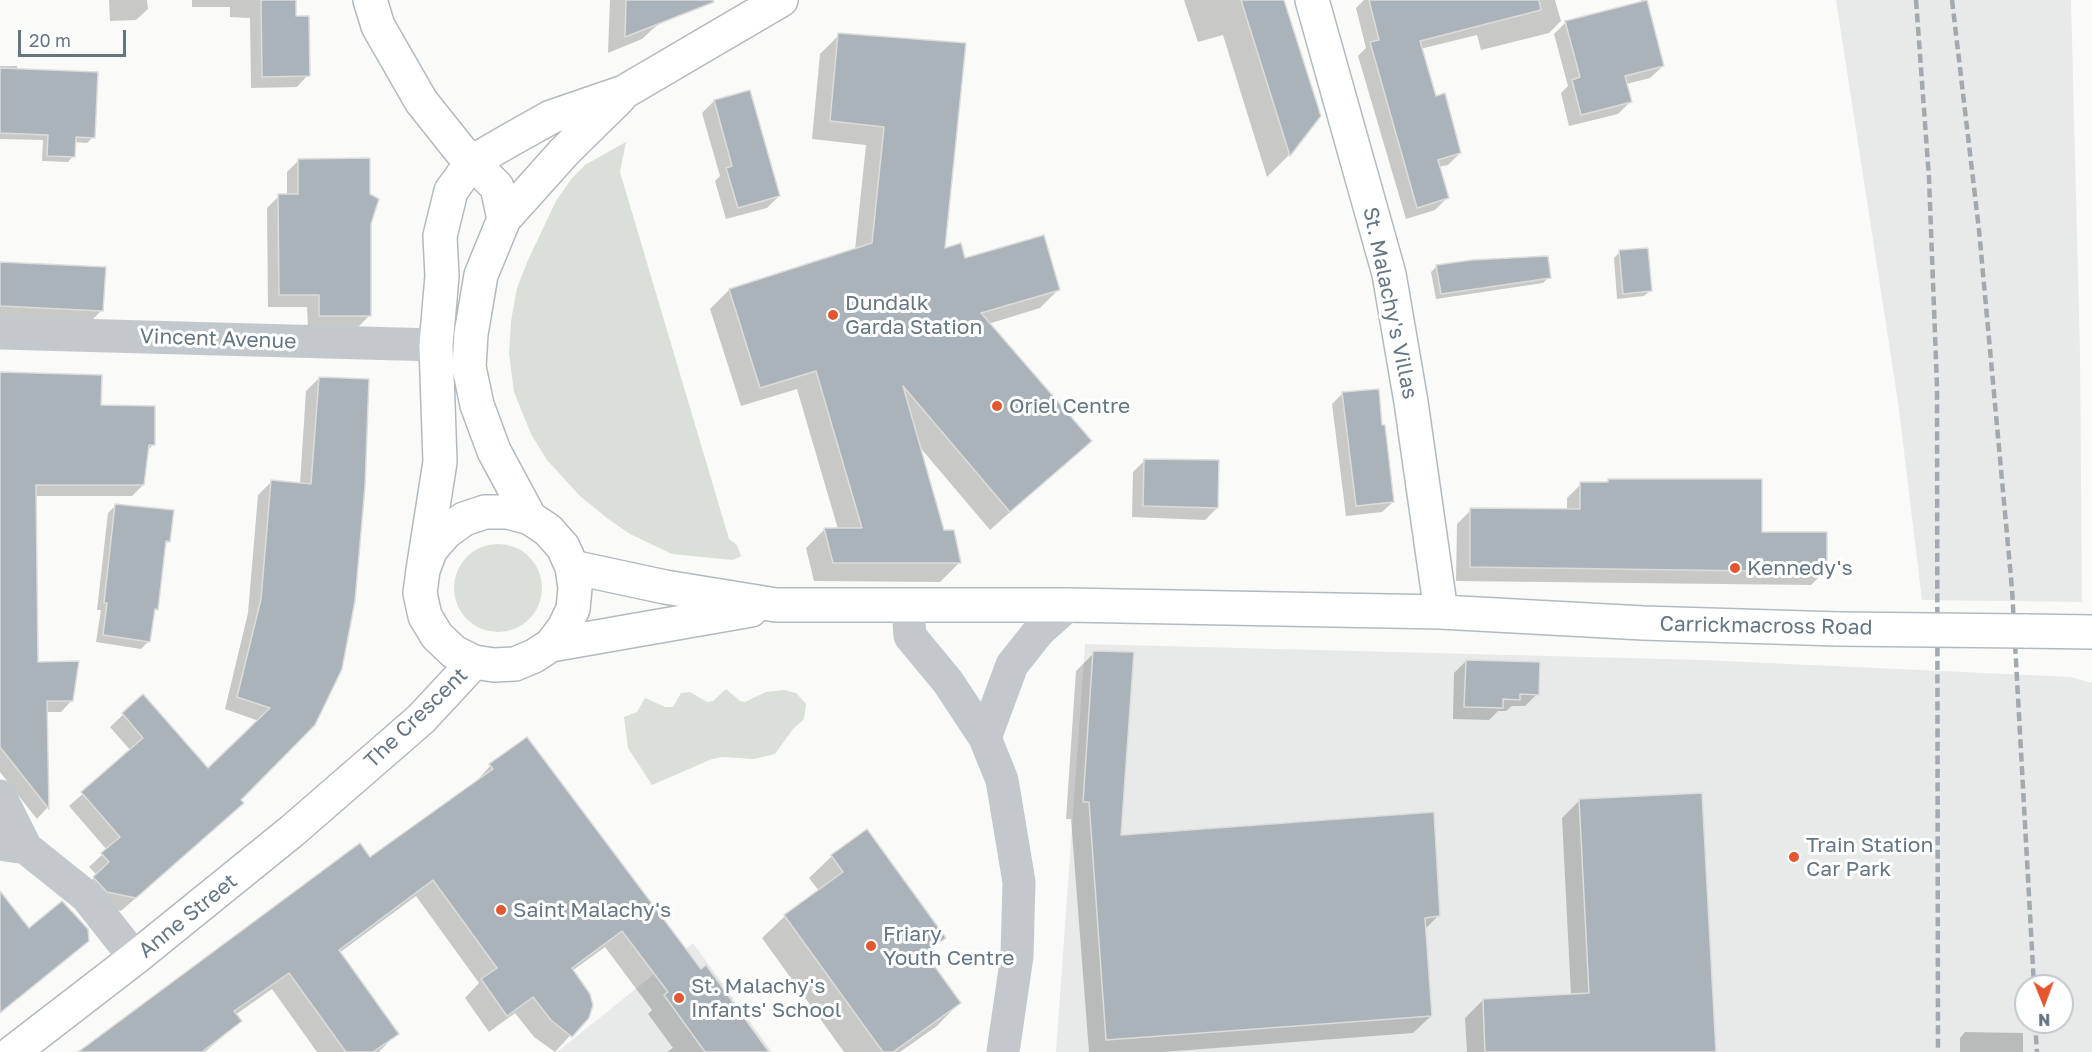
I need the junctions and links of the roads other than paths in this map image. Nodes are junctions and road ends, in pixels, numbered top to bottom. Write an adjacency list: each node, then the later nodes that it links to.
1 (370, 0): 5 (main road)
2 (781, 0): 4 (main road)
3 (1312, 0): 15 (main road, St. Malachy's Villas)
4 (624, 92): 5 (main road); 6 (main road)
5 (472, 162): 6 (main road); 8 (main road)
6 (504, 219): 9 (main road)
7 (0, 333): 8 (street, Vincent Avenue)
8 (435, 345): 11 (main road)
9 (530, 518): 10 (main road); 11 (main road)
10 (572, 567): 12 (main road); 17 (main road)
11 (423, 570): 18 (main road)
12 (776, 605): 14 (main road, Carrickmacross Road); 17 (main road)
13 (1068, 605): 14 (main road, Carrickmacross Road); 15 (main road, Carrickmacross Road); 19 (street)
14 (908, 607): 19 (street)
15 (1441, 612): 16 (main road, Carrickmacross Road, bridge)
16 (2092, 632)
17 (551, 645): 18 (main road)
18 (474, 662): 20 (main road, The Crescent)
19 (985, 738): 25 (street)
20 (358, 774): 23 (main road, Anne Street)
21 (0, 796): 22 (street)
22 (13, 846): 23 (street)
23 (135, 958): 24 (main road, Anne Street)
24 (13, 1052)
25 (1003, 1052)

